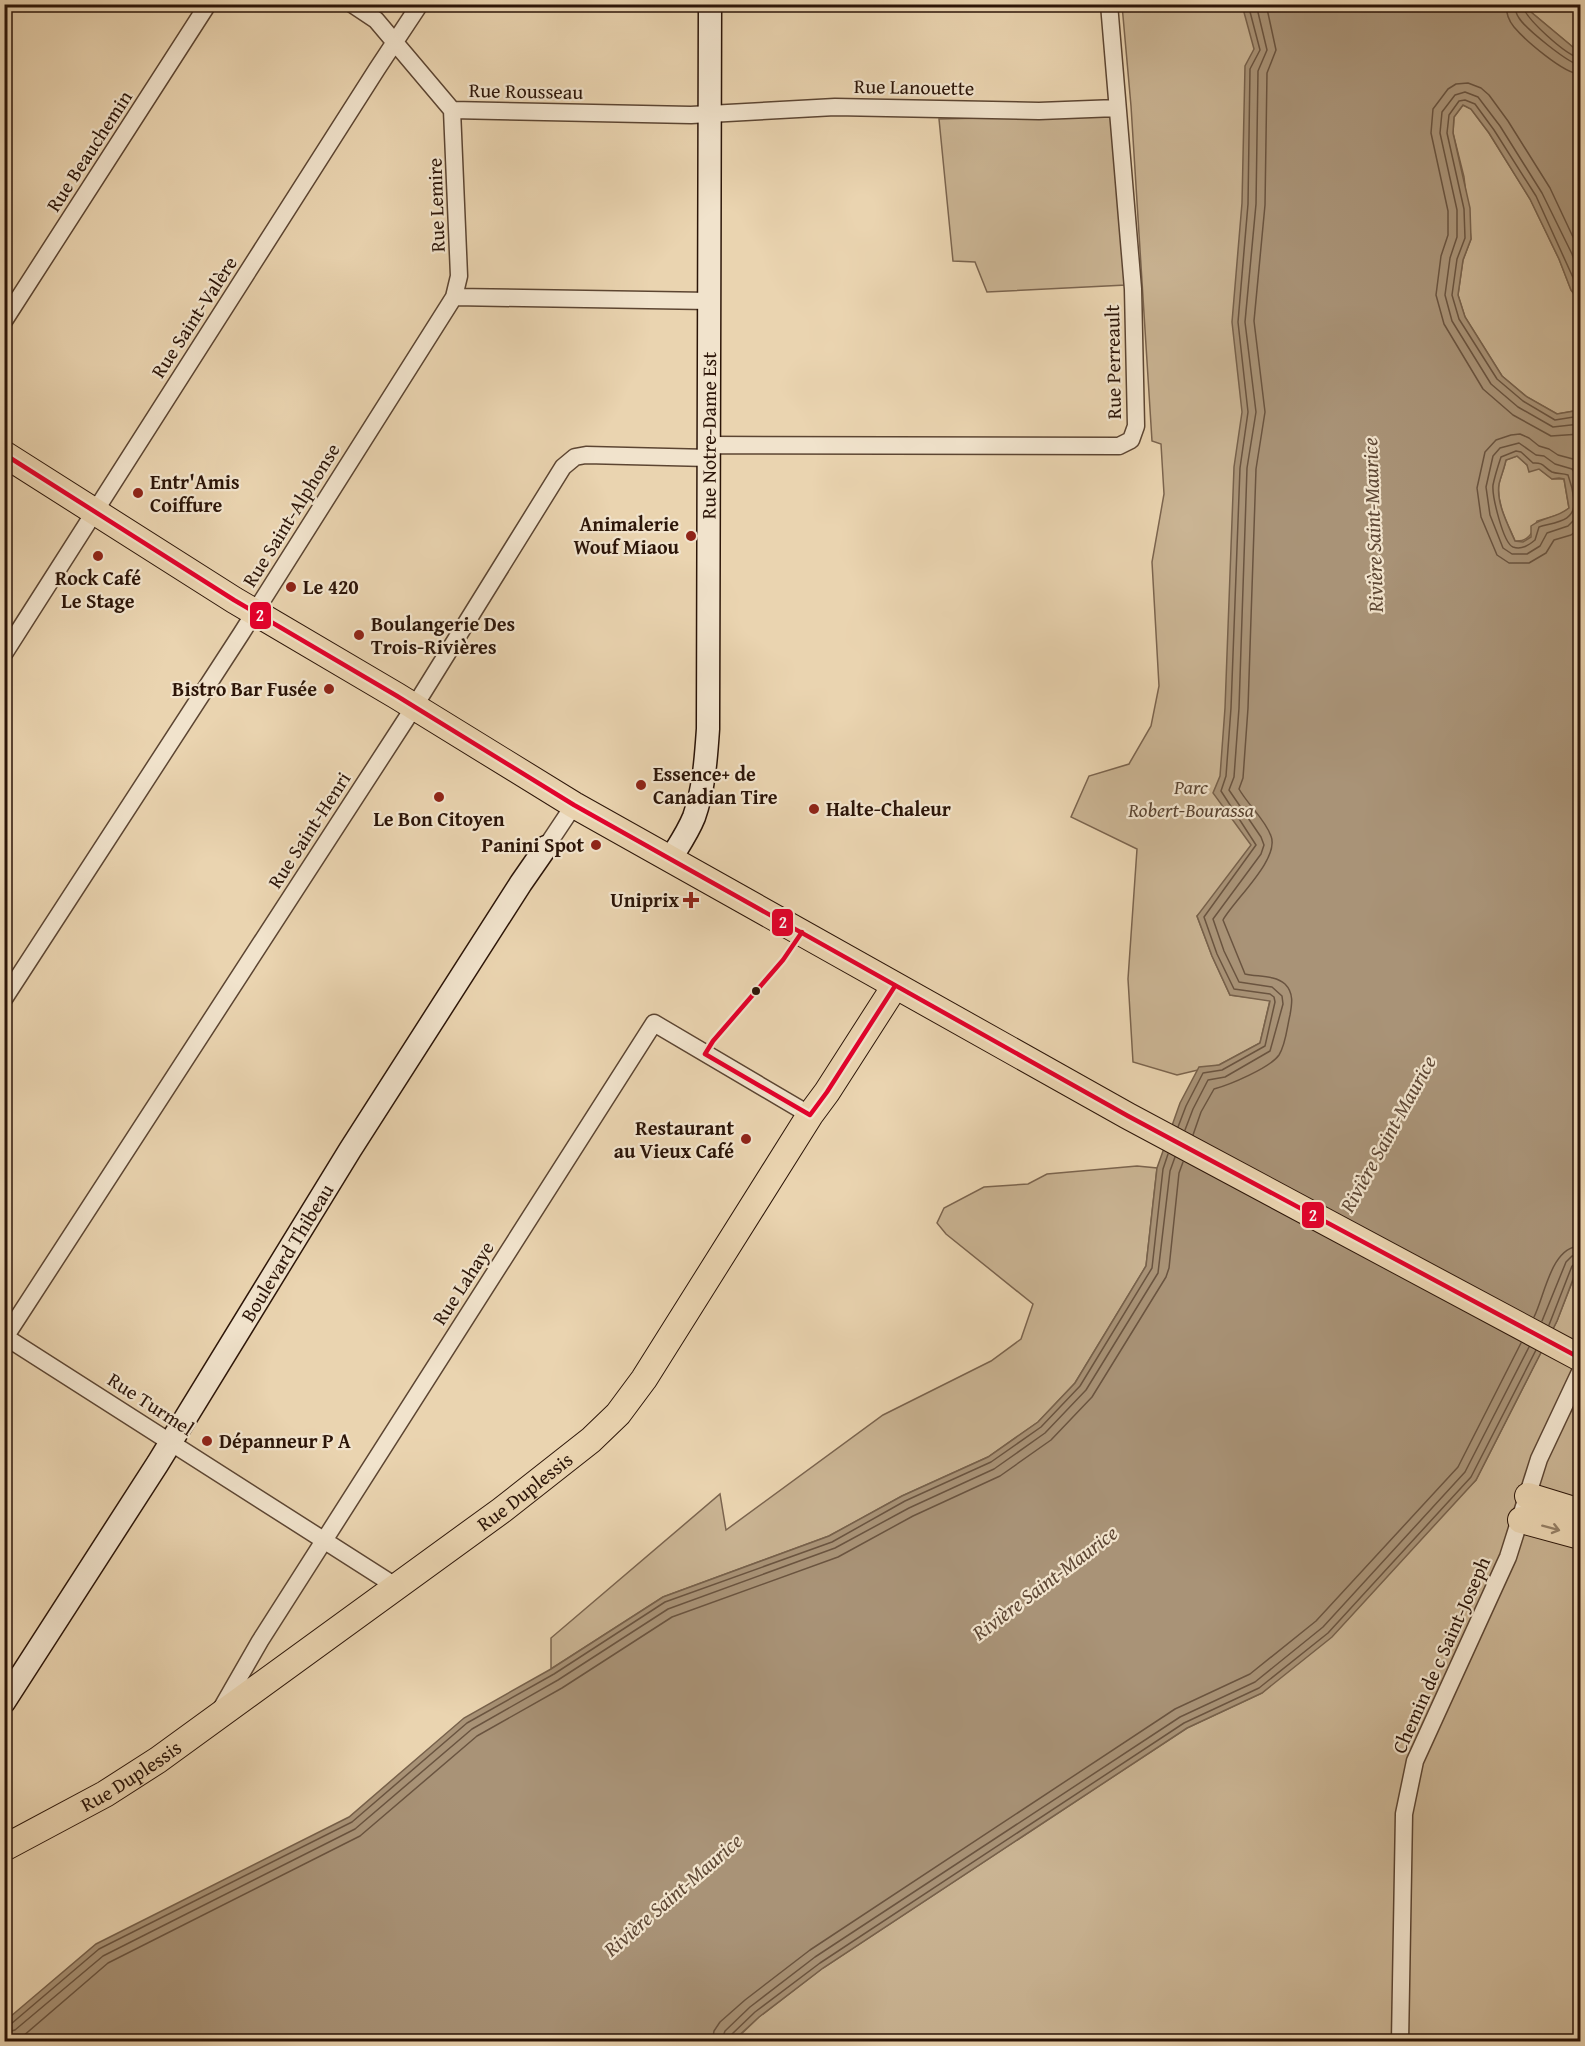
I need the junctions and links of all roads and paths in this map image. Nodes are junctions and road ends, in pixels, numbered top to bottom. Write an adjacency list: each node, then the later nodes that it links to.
1 (208, 4): 12 (street, Rue Beauchemin)
2 (352, 4): 6 (street, Rue Rousseau)
3 (420, 4): 6 (street, Rue Saint-Valère)
4 (710, 4): 9 (street, Rue Notre-Dame Est)
5 (1109, 4): 7 (street, Rue Perreault)
6 (395, 42): 8 (street, Rue Rousseau); 15 (street, Rue Saint-Valère)
7 (1117, 108): 9 (street, Rue Lanouette); 13 (street, Rue Perreault)
8 (452, 110): 9 (street, Rue Rousseau); 10 (street, Rue Lemire)
9 (710, 114): 11 (street, Rue Notre-Dame Est)
10 (454, 297): 11 (street); 16 (street, Rue Saint-Alphonse)
11 (710, 302): 13 (street, Rue Notre-Dame Est)
12 (4, 321)
13 (709, 452): 18 (street, Rue Saint-Henri); 21 (street, Rue Notre-Dame Est)
14 (4, 454): 15 (main road)
15 (96, 512): 16 (main road); 17 (street, Rue Saint-Valère)
16 (254, 612): 18 (main road); 23 (street, Rue Saint-Alphonse)
17 (4, 654)
18 (414, 707): 19 (main road); 25 (street, Rue Saint-Henri)
19 (574, 805): 20 (street, Boulevard Thibeau); 21 (main road)
20 (546, 848): 28 (street, Boulevard Thibeau)
21 (671, 858): 22 (main road)
22 (895, 986): 24 (main road, Rue Duplessis); 26 (main road)
23 (4, 999)
24 (810, 1115): 33 (street, Rue Lahaye); 34 (main road, Rue Duplessis)
25 (5, 1337): 28 (street, Rue Turmel)
26 (1581, 1358)
27 (1581, 1372): 29 (street, Chemin de c Saint-Joseph)
28 (171, 1442): 33 (street, Rue Turmel); 35 (street, Boulevard Thibeau)
29 (1528, 1496): 30 (main road); 31 (street, Chemin de c Saint-Joseph)
30 (1581, 1512)
31 (1521, 1520): 32 (main road, one-way to 32); 38 (street, Chemin de c Saint-Joseph)
32 (1581, 1536)
33 (324, 1540): 34 (street, Rue Turmel); 36 (street, Rue Lahaye)
34 (397, 1587): 36 (main road, Rue Duplessis)
35 (4, 1702)
36 (214, 1721): 37 (main road, Rue Duplessis)
37 (4, 1848)
38 (1400, 2042)

